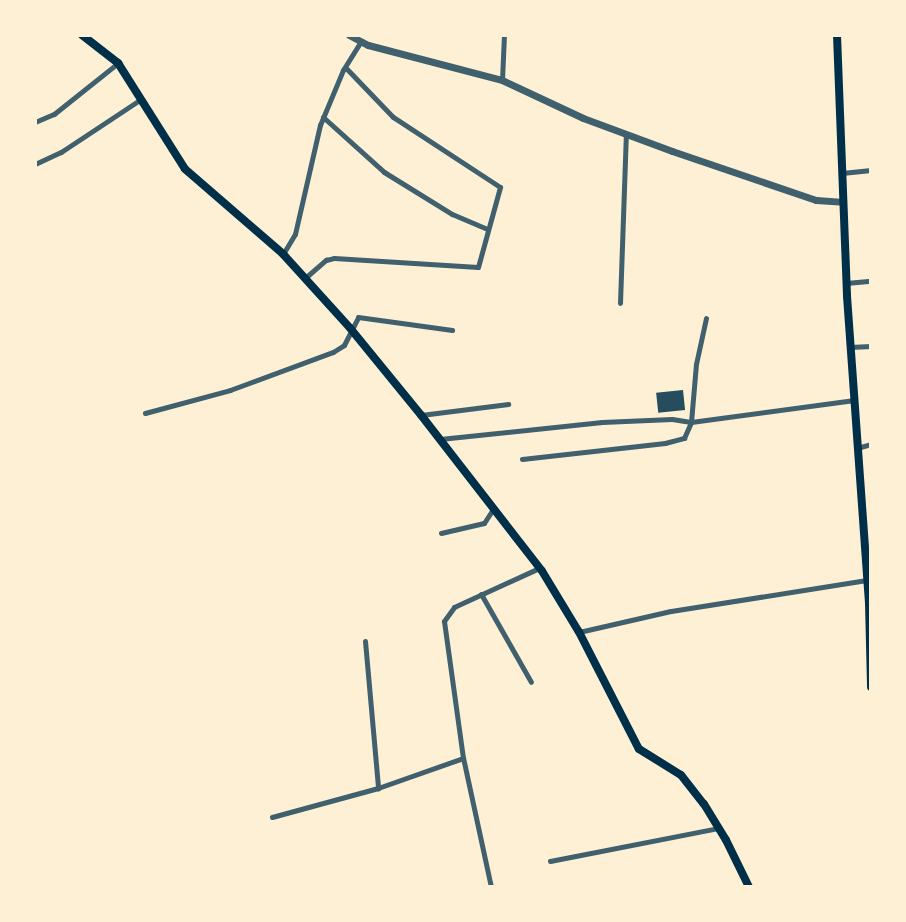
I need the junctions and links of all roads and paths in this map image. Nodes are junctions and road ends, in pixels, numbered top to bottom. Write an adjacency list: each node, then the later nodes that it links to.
1 (82, 35): 6 (main road)
2 (349, 35): 5 (street)
3 (504, 35): 8 (street)
4 (837, 35): 15 (main road)
5 (362, 41): 7 (street); 8 (street)
6 (118, 63): 9 (main road); 11 (street)
7 (345, 67): 10 (street); 17 (street)
8 (502, 79): 12 (street)
9 (141, 99): 13 (street); 18 (main road)
10 (323, 117): 17 (street); 18 (street)
11 (35, 122)
12 (626, 134): 16 (street); 22 (street)
13 (35, 164)
14 (871, 170): 15 (street)
15 (842, 173): 16 (main road)
16 (843, 202): 21 (main road)
17 (488, 229): 19 (street)
18 (283, 254): 19 (main road)
19 (305, 278): 24 (main road)
20 (871, 281): 21 (street)
21 (846, 283): 27 (main road)
22 (620, 303)
23 (706, 318): 32 (street)
24 (350, 328): 25 (street); 30 (street); 31 (main road)
25 (452, 330)
26 (871, 346): 27 (street)
27 (850, 347): 28 (main road)
28 (853, 400): 32 (street); 35 (main road)
29 (508, 404): 31 (street)
30 (145, 413)
31 (421, 415): 33 (main road)
32 (691, 422): 33 (street); 36 (street)
33 (440, 439): 37 (main road)
34 (871, 444): 35 (street)
35 (857, 448): 40 (main road)
36 (522, 458)
37 (493, 509): 38 (street); 39 (main road)
38 (441, 533)
39 (540, 568): 41 (street); 42 (main road)
40 (867, 580): 42 (street); 44 (main road)
41 (481, 594): 45 (street); 47 (street)
42 (579, 632): 50 (main road)
43 (365, 641): 48 (street)
44 (871, 655): 46 (main road)
45 (531, 682)
46 (871, 687)
47 (463, 758): 48 (street); 52 (street)
48 (378, 788): 49 (street)
49 (272, 817)
50 (718, 828): 51 (street); 53 (main road)
51 (550, 861)
52 (491, 887)
53 (749, 887)

